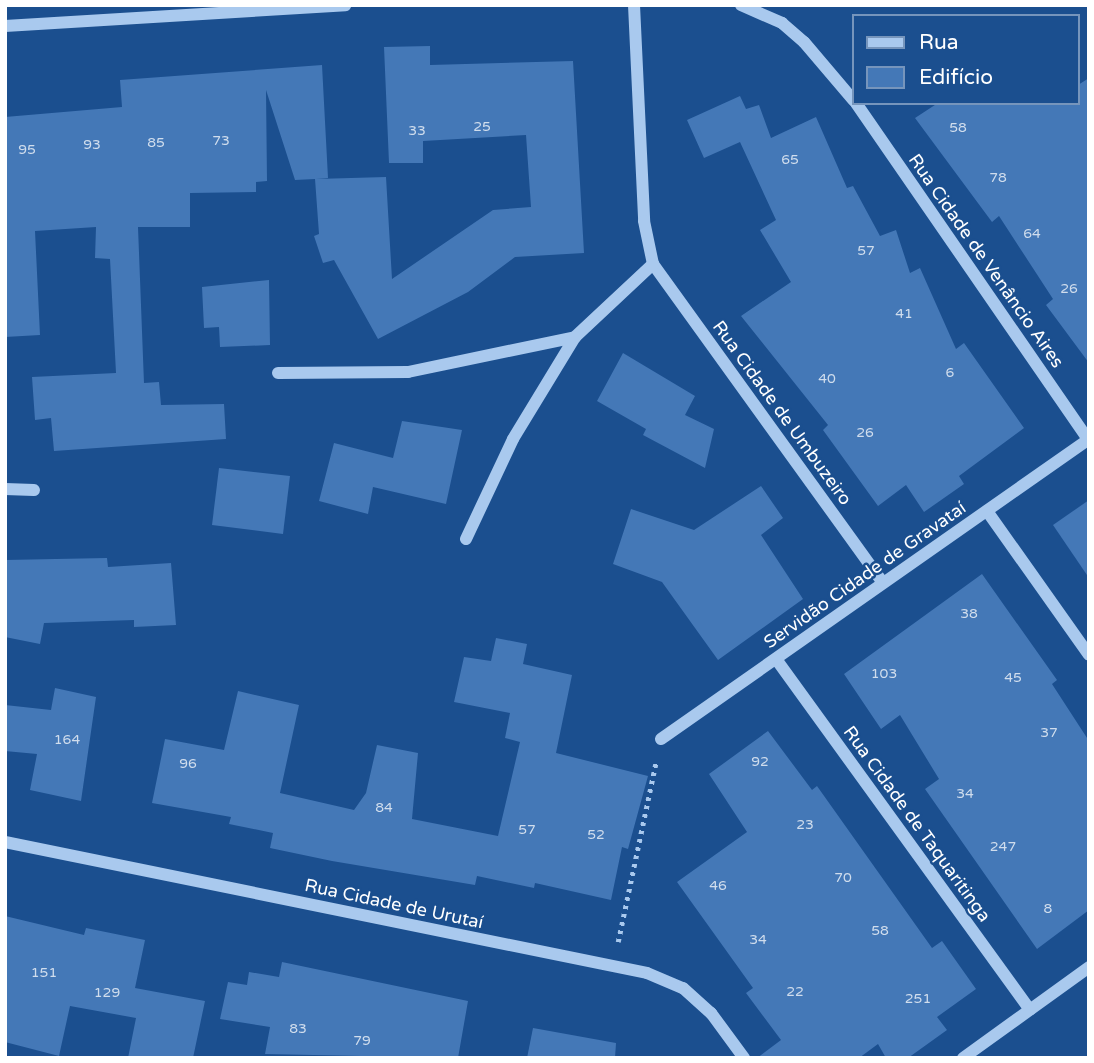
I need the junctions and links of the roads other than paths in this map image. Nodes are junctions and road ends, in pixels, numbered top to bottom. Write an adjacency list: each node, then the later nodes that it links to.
1 (345, 5): 4 (street)
2 (634, 5): 7 (street)
3 (741, 5): 5 (street, Rua Cidade de Venâncio Aires)
4 (5, 26)
5 (852, 98)
6 (857, 105): 10 (street, Rua Cidade de Venâncio Aires)
7 (653, 264): 8 (street); 15 (street, Rua Cidade de Umbuzeiro)
8 (575, 337): 9 (street); 14 (street)
9 (278, 373)
10 (1088, 439): 13 (street, Servidão Cidade de Gravataí)
11 (5, 489): 12 (street)
12 (34, 490)
13 (987, 510): 15 (street, Servidão Cidade de Gravataí); 16 (street)
14 (466, 539)
15 (883, 583): 17 (street, Servidão Cidade de Gravataí)
16 (1089, 655)
17 (776, 659): 18 (street, Servidão Cidade de Gravataí); 21 (street, Rua Cidade de Taquaritinga)
18 (662, 739)
19 (5, 842): 22 (street, Rua Cidade de Urutaí)
20 (1089, 967): 21 (street)
21 (1030, 1010): 23 (street)
22 (744, 1058)
23 (963, 1058)

